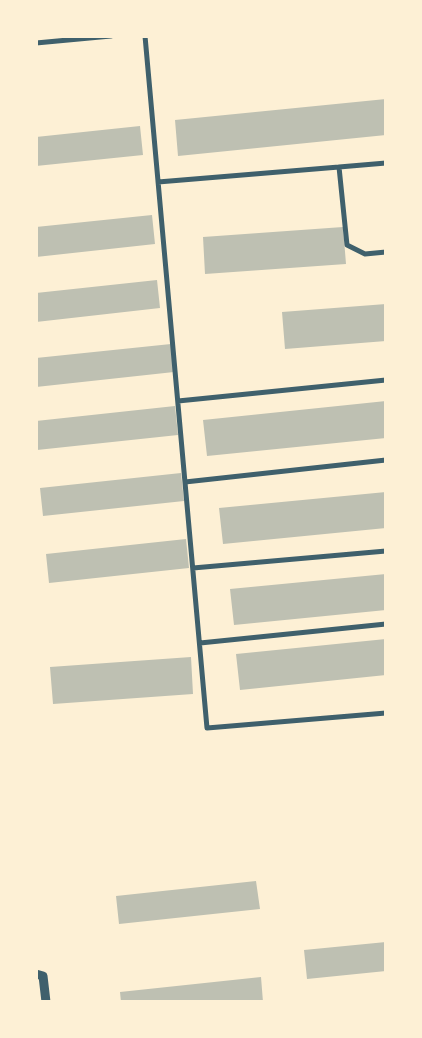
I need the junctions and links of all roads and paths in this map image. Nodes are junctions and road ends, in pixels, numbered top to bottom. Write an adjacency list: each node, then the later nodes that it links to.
1 (111, 36): 3 (street)
2 (144, 36): 6 (street)
3 (36, 43)
4 (386, 163): 5 (street)
5 (340, 167): 6 (street); 7 (street)
6 (158, 182): 9 (street)
7 (386, 252)
8 (386, 380): 9 (street)
9 (178, 400): 11 (street)
10 (386, 460): 11 (street)
11 (185, 482): 13 (street)
12 (386, 551): 13 (street)
13 (193, 568): 15 (street)
14 (386, 624): 15 (street)
15 (200, 643): 16 (street)
16 (386, 712)
17 (36, 974): 18 (street)
18 (46, 1002)

